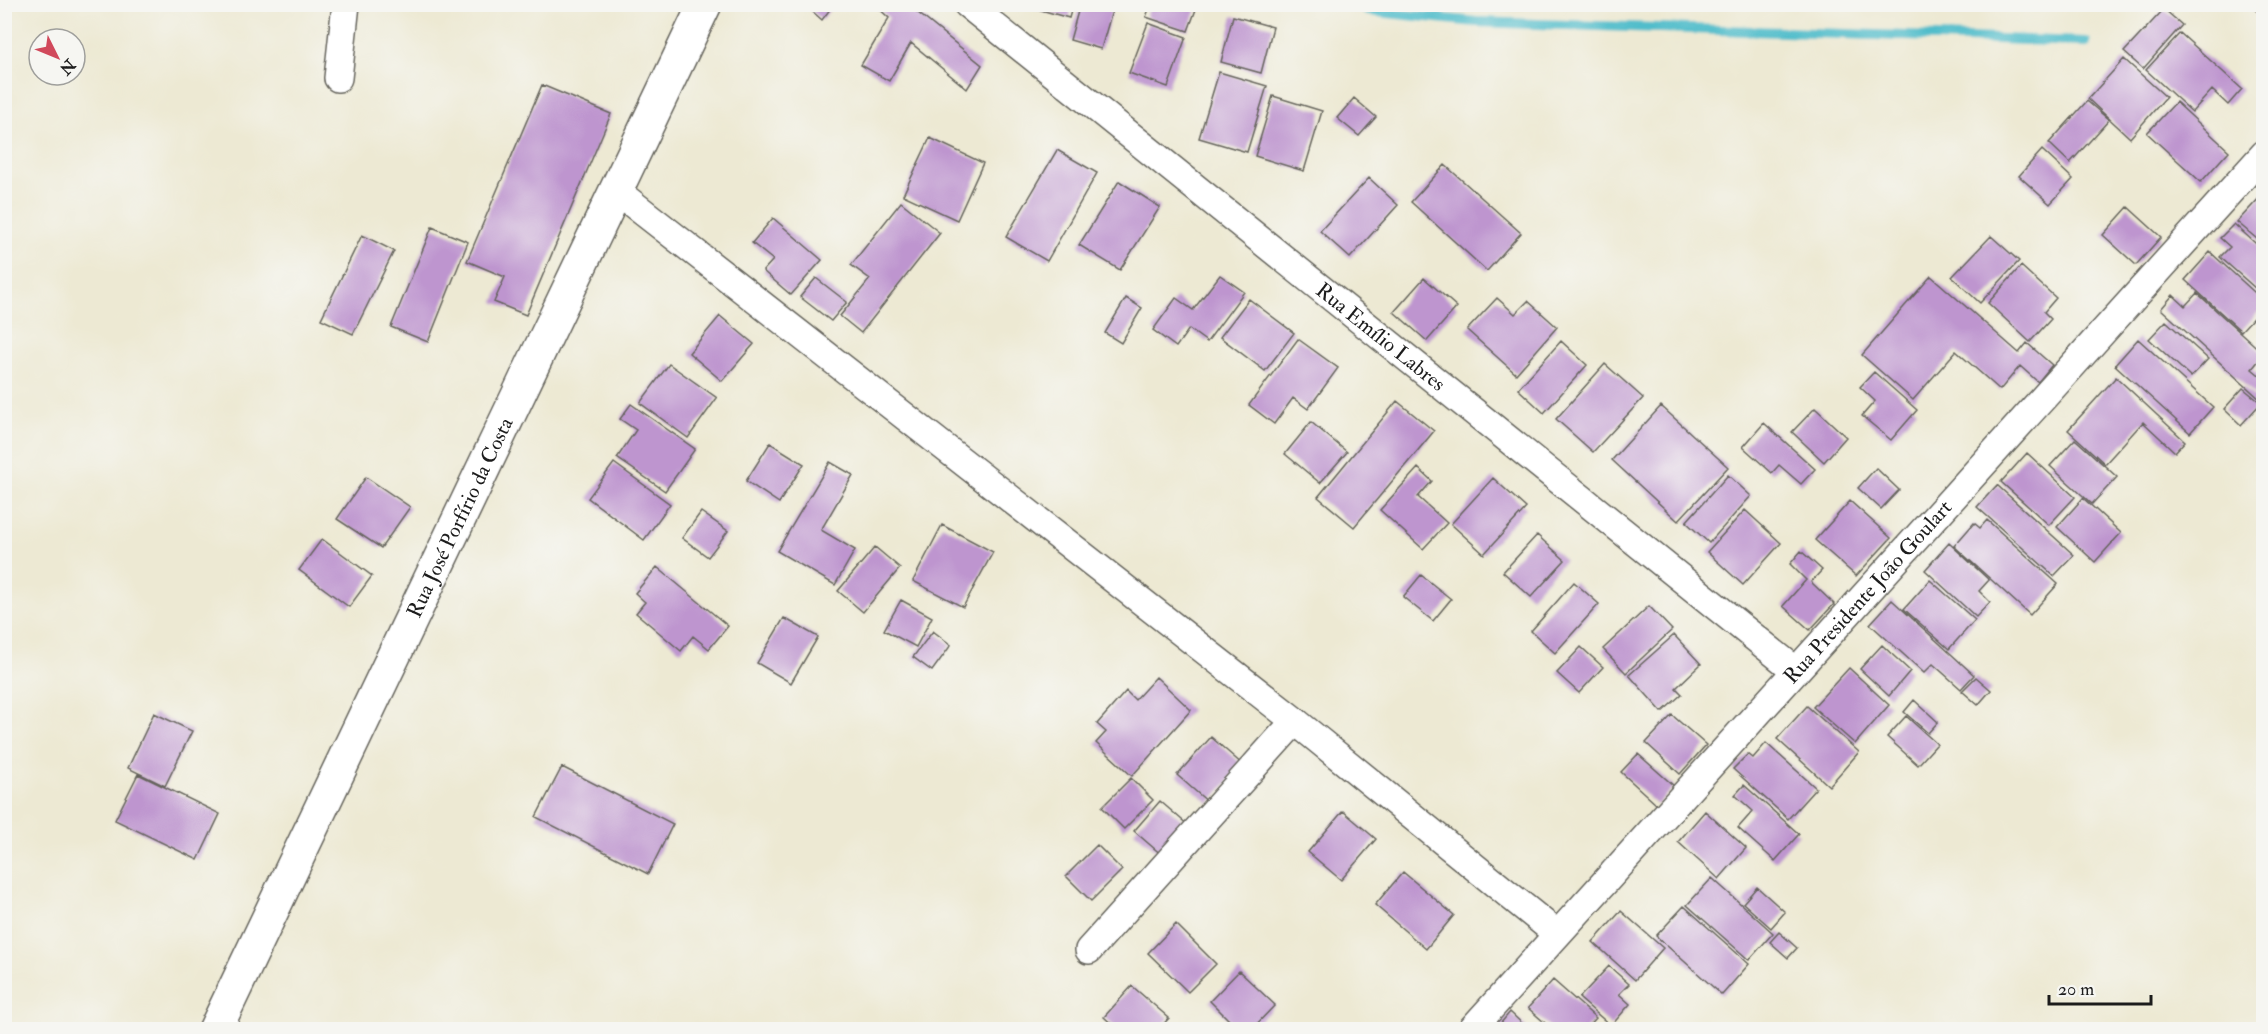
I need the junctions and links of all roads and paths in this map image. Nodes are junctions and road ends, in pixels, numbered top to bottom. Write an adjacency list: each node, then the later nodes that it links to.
1 (346, 4): 4 (street)
2 (705, 4): 6 (street, Rua José Porfírio da Costa)
3 (967, 4): 7 (street, Rua Emílio Labres)
4 (338, 78)
5 (2264, 154): 7 (street, Rua Presidente João Goulart)
6 (615, 190): 8 (street); 11 (street, Rua José Porfírio da Costa)
7 (1795, 670): 9 (street, Rua Presidente João Goulart)
8 (1295, 721): 9 (street); 10 (street)
9 (1556, 933): 12 (street, Rua Presidente João Goulart)
10 (1089, 950)
11 (215, 1029)
12 (1471, 1029)

